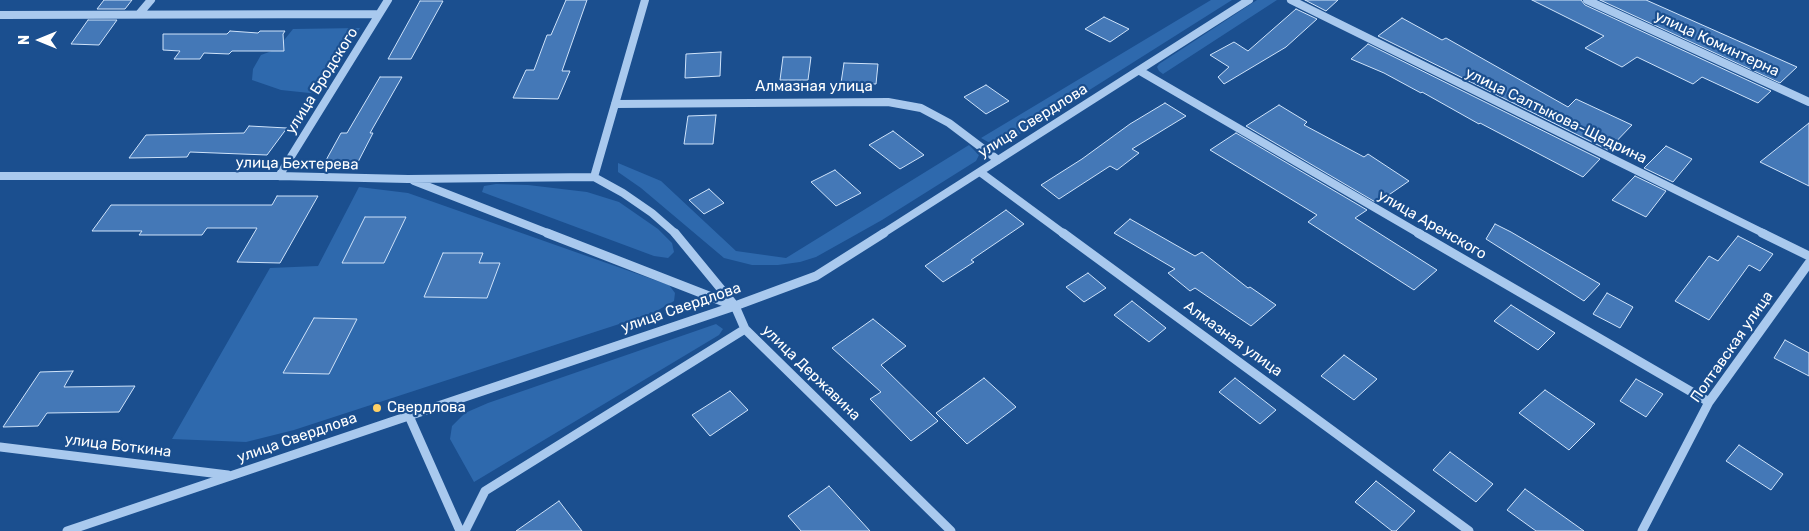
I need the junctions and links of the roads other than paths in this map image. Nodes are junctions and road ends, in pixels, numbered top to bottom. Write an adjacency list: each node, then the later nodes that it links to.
1 (151, 0): 7 (street)
2 (388, 0): 8 (street, улица Бродского)
3 (645, 0): 12 (lane)
4 (1249, 0): 10 (street, улица Свердлова)
5 (1291, 0): 19 (lane, улица Салтыкова-Щедрина)
6 (1587, 0): 11 (street, улица Коминтерна)
7 (139, 14): 8 (street); 9 (street)
8 (379, 14): 16 (street, улица Бродского)
9 (0, 15)
10 (1140, 72): 13 (street, улица Свердлова); 23 (street, улица Аренского)
11 (1809, 102)
12 (615, 104): 13 (street, Алмазная улица); 17 (lane)
13 (998, 160): 14 (street, улица Свердлова)
14 (980, 172): 21 (street, улица Свердлова); 31 (street, Алмазная улица)
15 (0, 176): 16 (street, улица Бехтерева)
16 (279, 176): 18 (street, улица Бехтерева)
17 (594, 177): 18 (street, улица Бехтерева); 21 (street, улица Державина)
18 (408, 179): 21 (lane)
19 (1809, 256)
20 (1809, 263): 23 (street, Полтавская улица)
21 (735, 306): 22 (street, улица Державина); 24 (street, улица Свердлова)
22 (745, 329): 29 (street); 30 (street, улица Державина)
23 (1709, 402): 32 (street, Полтавская улица)
24 (408, 416): 26 (street, улица Свердлова); 28 (street)
25 (0, 447): 26 (street, улица Боткина)
26 (232, 476): 27 (street, улица Свердлова)
27 (67, 531)
28 (460, 531)
29 (465, 531)
30 (951, 531)
31 (1469, 531)
32 (1642, 531)

